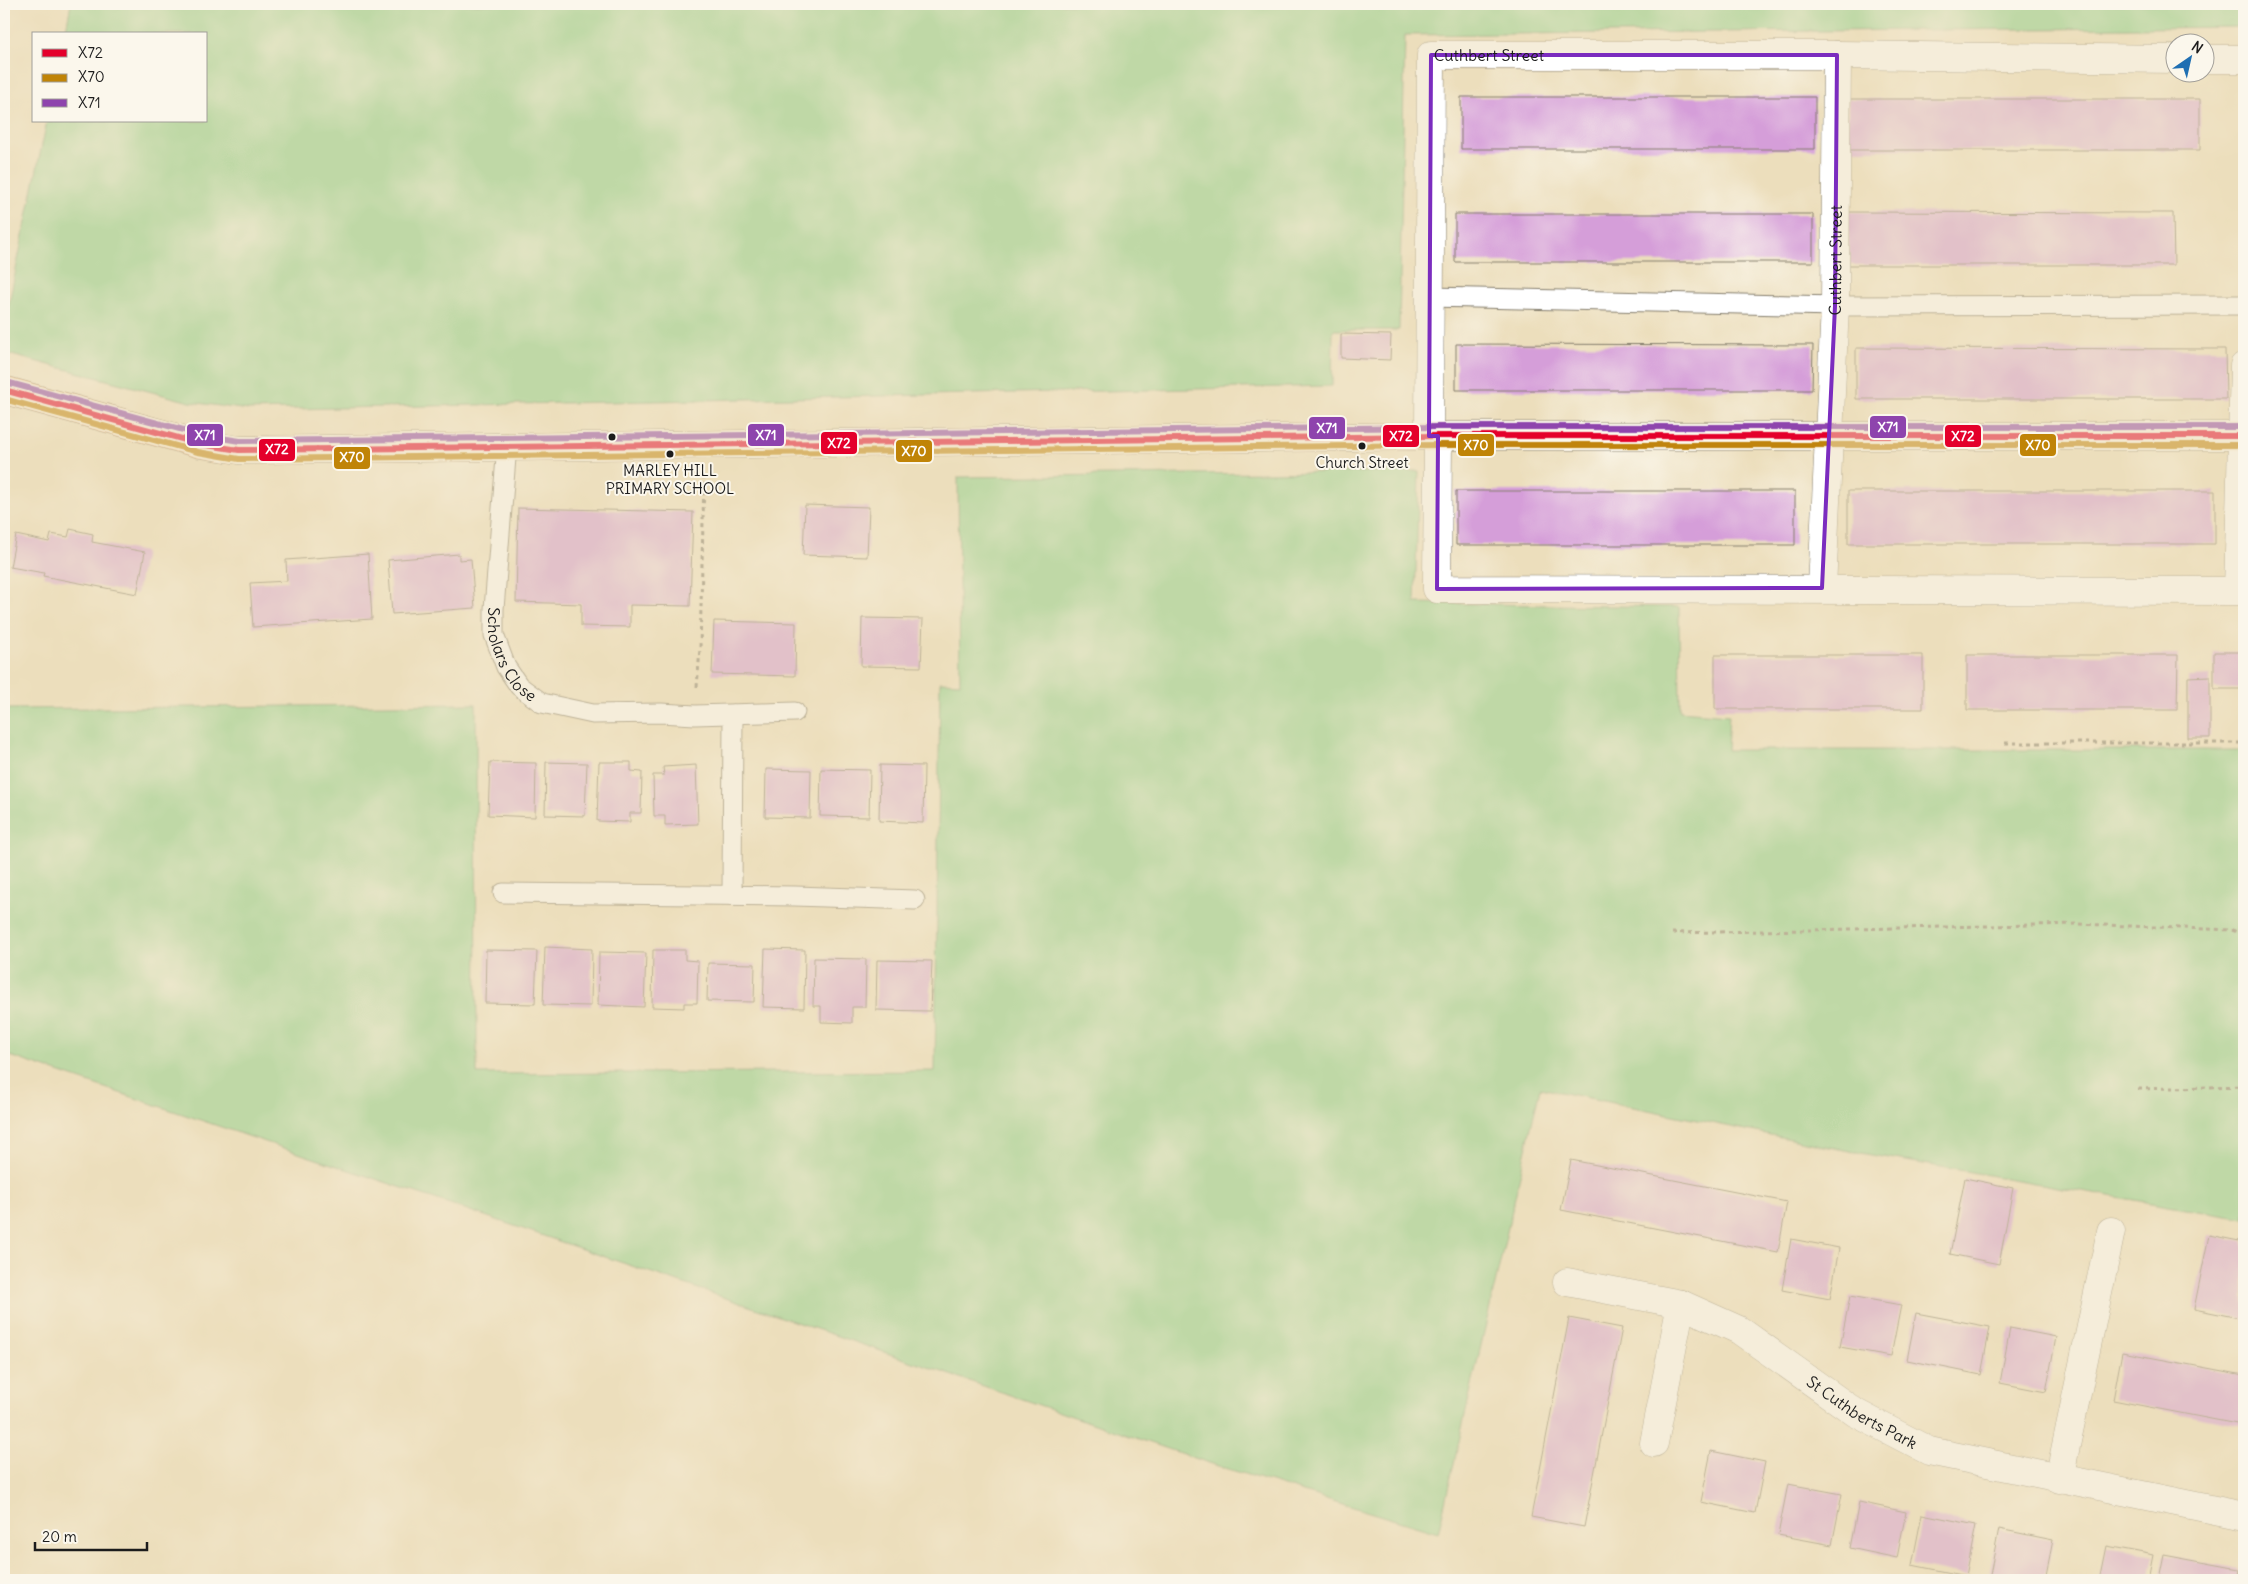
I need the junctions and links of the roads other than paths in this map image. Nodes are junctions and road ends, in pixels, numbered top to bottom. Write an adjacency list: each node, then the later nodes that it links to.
1 (1836, 55): 2 (street, Cuthbert Street); 5 (street, Cuthbert Street); 7 (street, Cuthbert Street)
2 (2166, 59)
3 (2216, 59): 4 (street)
4 (2244, 59)
5 (1430, 297): 7 (lane); 10 (street, Cuthbert Street)
6 (2244, 305): 7 (lane)
7 (1835, 306): 11 (street, Cuthbert Street)
8 (2244, 366): 12 (street)
9 (4, 390): 13 (highway)
10 (1433, 436): 11 (highway); 13 (highway); 14 (street, Cuthbert Street)
11 (1830, 436): 12 (highway); 14 (street, Cuthbert Street)
12 (2244, 436): 14 (street)
13 (507, 445): 16 (lane, Scholars Close)
14 (1822, 588)
15 (795, 712): 16 (lane, Scholars Close)
16 (733, 714): 18 (lane)
17 (503, 893): 18 (lane)
18 (732, 895): 19 (lane)
19 (915, 900)
20 (2111, 1231): 24 (street)
21 (1567, 1282): 22 (street, St Cuthberts Park)
22 (1681, 1304): 23 (street); 24 (street, St Cuthberts Park)
23 (1654, 1443)
24 (2060, 1479): 25 (street, St Cuthberts Park)
25 (2244, 1516)

